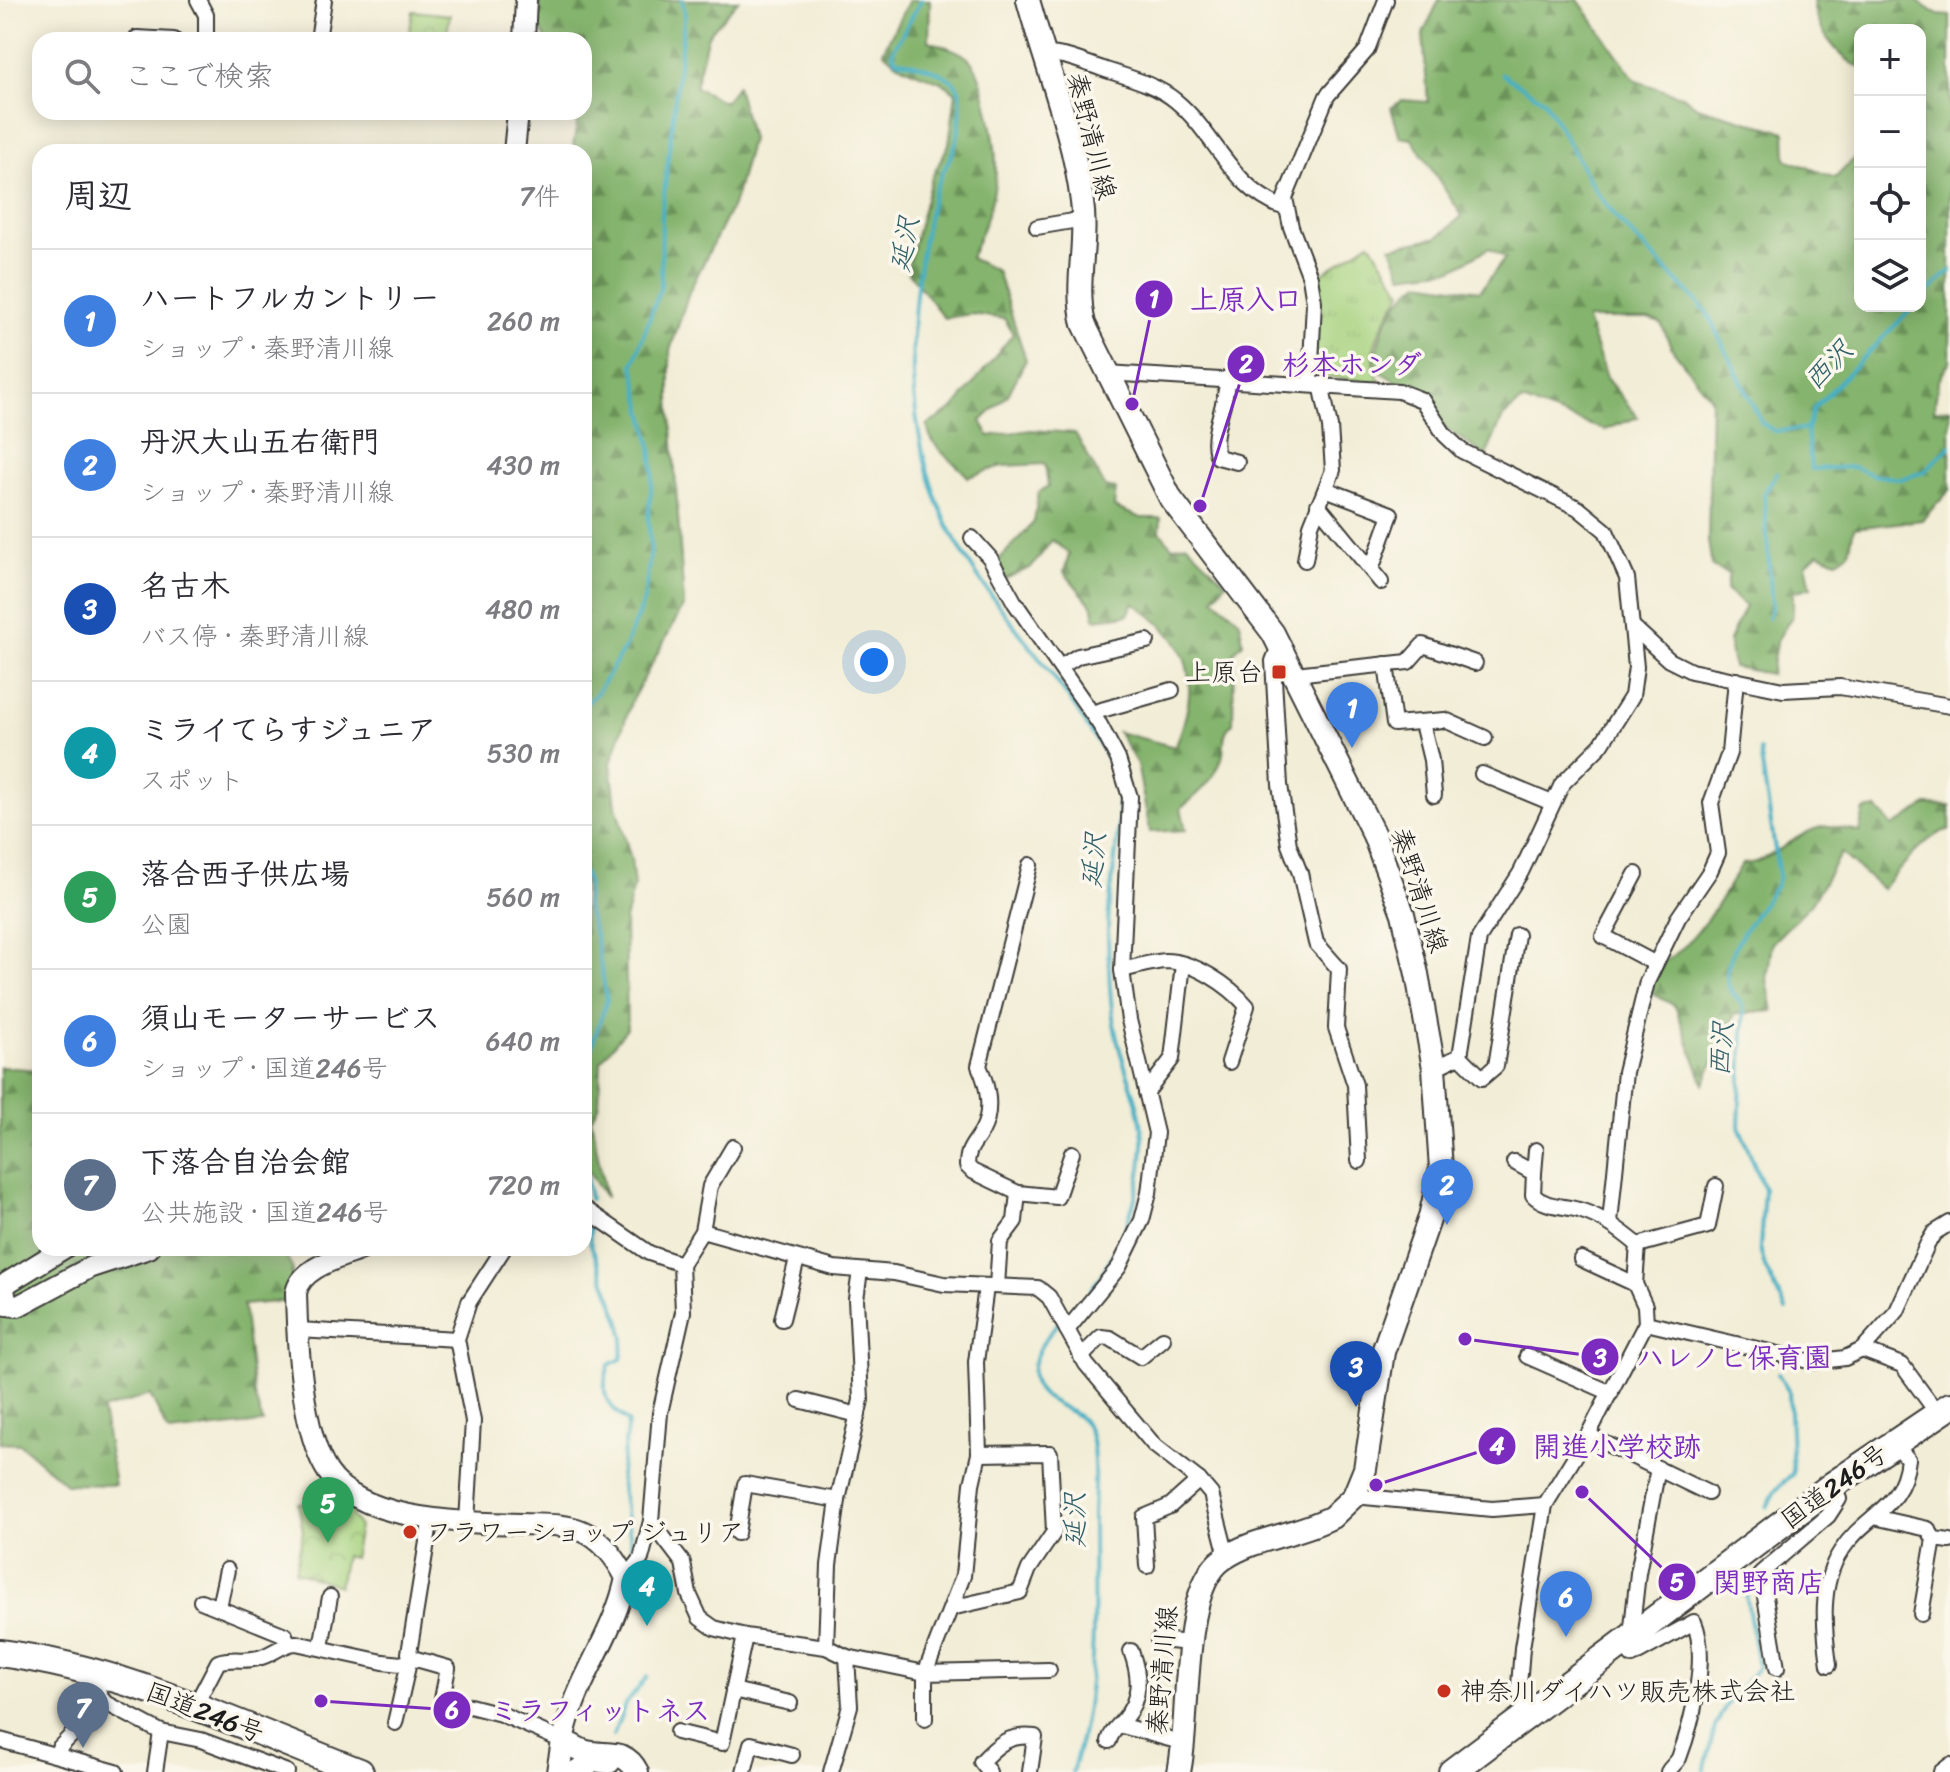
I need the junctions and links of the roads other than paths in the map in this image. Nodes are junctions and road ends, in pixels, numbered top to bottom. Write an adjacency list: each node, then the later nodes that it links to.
1 (198, 0): 6 (street)
2 (324, 0): 7 (street)
3 (526, 0): 8 (street)
4 (1028, 0): 9 (main road, 秦野清川線)
5 (1386, 0): 12 (street)
6 (206, 32)
7 (319, 32)
8 (524, 32)
9 (1043, 54): 12 (street); 13 (main road, 秦野清川線)
10 (517, 120): 11 (street)
11 (515, 144)
12 (1285, 208): 17 (street)
13 (1084, 219): 14 (street); 15 (main road, 秦野清川線)
14 (1037, 227)
15 (1107, 373): 16 (street); 27 (main road, 秦野清川線)
16 (1227, 378): 17 (street); 18 (street)
17 (1315, 384): 19 (street); 25 (street)
18 (1237, 462)
19 (1328, 490): 20 (street); 23 (street)
20 (1318, 505): 22 (street); 23 (street)
21 (972, 538): 30 (street)
22 (1305, 560)
23 (1371, 570): 24 (street)
24 (1381, 582)
25 (1632, 626): 32 (street); 40 (street)
26 (1147, 641): 30 (street)
27 (1279, 646): 31 (main road, 秦野清川線); 54 (street)
28 (1475, 663): 29 (street)
29 (1386, 664): 31 (street); 36 (street)
30 (1062, 666): 35 (street)
31 (1296, 679): 49 (main road, 秦野清川線)
32 (1736, 680): 34 (street); 44 (street)
33 (1172, 690): 35 (street)
34 (1950, 706)
35 (1095, 716): 46 (street)
36 (1422, 723): 37 (street); 39 (street)
37 (1485, 738)
38 (1482, 774): 40 (street)
39 (1434, 795)
40 (1552, 803): 47 (street)
41 (1030, 865): 57 (street)
42 (1628, 880): 44 (street)
43 (1517, 935): 47 (street)
44 (1654, 963): 60 (street)
45 (1183, 964): 46 (street); 48 (street); 50 (street)
46 (1122, 970): 50 (street)
47 (1460, 1056): 49 (street)
48 (1229, 1062)
49 (1434, 1068): 94 (main road, 秦野清川線)
50 (1146, 1093): 77 (street)
51 (733, 1147): 62 (street)
52 (1536, 1150): 56 (street)
53 (1072, 1153): 57 (street)
54 (1359, 1161)
55 (1514, 1162): 56 (street)
56 (1534, 1173): 60 (street)
57 (1018, 1193): 73 (street)
58 (1709, 1193): 63 (street)
59 (592, 1214): 70 (street)
60 (1610, 1222): 63 (street)
61 (1950, 1223): 80 (street)
62 (702, 1231): 68 (street); 70 (street)
63 (1638, 1245): 72 (street)
64 (51, 1256): 65 (street)
65 (125, 1256)
66 (345, 1256): 76 (street)
67 (499, 1256): 78 (street)
68 (797, 1259): 71 (street); 74 (street)
69 (1581, 1259): 72 (street)
70 (681, 1264): 99 (street)
71 (860, 1271): 73 (street); 86 (street)
72 (1635, 1284): 75 (street)
73 (991, 1286): 77 (street); 89 (street)
74 (782, 1319)
75 (1646, 1323): 80 (street); 83 (street)
76 (298, 1330): 78 (street); 97 (street)
77 (1067, 1330): 82 (street)
78 (457, 1339): 100 (street)
79 (1163, 1339): 82 (street)
80 (1862, 1350): 85 (street)
81 (1527, 1356): 83 (street)
82 (1081, 1357): 91 (street)
83 (1611, 1393): 87 (street)
84 (799, 1400): 86 (street)
85 (1944, 1410): 88 (highway, 国道246号)
86 (858, 1415): 95 (street)
87 (1588, 1435): 90 (street); 96 (street)
88 (1894, 1443): 92 (highway, 国道246号); 98 (street)
89 (979, 1454): 111 (street); 111 (street)
90 (1658, 1468): 93 (street); 115 (street)
91 (1199, 1480): 104 (street); 105 (street)
92 (1833, 1485): 115 (highway, 国道246号); 125 (street)
93 (1708, 1493)
94 (1354, 1496): 96 (street); 104 (main road, 秦野清川線)
95 (838, 1500): 101 (street); 119 (street)
96 (1545, 1505): 133 (street)
97 (431, 1517): 100 (street); 123 (street)
98 (1874, 1517): 102 (street); 124 (street)
99 (651, 1521): 107 (street); 113 (street)
100 (467, 1522): 107 (street)
101 (737, 1533)
102 (1934, 1539): 103 (street); 112 (street)
103 (1950, 1541)
104 (1227, 1556): 117 (main road, 秦野清川線)
105 (1147, 1566)
106 (227, 1570): 110 (street)
107 (626, 1578): 140 (street)
108 (330, 1597): 118 (street)
109 (201, 1601): 110 (street)
110 (219, 1607): 116 (street)
111 (951, 1608): 127 (street)
112 (1921, 1614)
113 (745, 1636): 119 (street); 129 (street)
114 (1158, 1640): 117 (street)
115 (1626, 1640): 133 (highway, 国道246号); 160 (street)
116 (288, 1643): 118 (street); 132 (street)
117 (1191, 1643): 142 (main road, 秦野清川線)
118 (321, 1647): 123 (street)
119 (826, 1647): 122 (street)
120 (1131, 1651): 136 (street)
121 (0, 1653): 132 (highway, 国道246号)
122 (847, 1657): 127 (street); 155 (street)
123 (411, 1661): 135 (street); 140 (street)
124 (1829, 1665)
125 (1777, 1668)
126 (1049, 1670): 127 (street)
127 (925, 1673): 134 (street)
128 (95, 1686): 130 (street)
129 (733, 1690): 131 (street); 138 (street)
130 (104, 1702): 137 (street); 143 (street)
131 (790, 1703)
132 (194, 1708): 146 (highway, 国道246号)
133 (1524, 1718): 159 (highway, 国道246号)
134 (925, 1719)
135 (395, 1723)
136 (1119, 1725): 141 (street); 142 (street)
137 (161, 1732): 149 (street); 150 (street)
138 (677, 1732)
139 (0, 1740): 143 (street)
140 (563, 1741): 147 (main road); 152 (main road)
141 (1109, 1741)
142 (1184, 1743): 158 (main road, 秦野清川線)
143 (57, 1755): 148 (street)
144 (792, 1755): 154 (street)
145 (1950, 1765): 161 (street)
146 (342, 1766): 151 (highway, 国道246号)
147 (635, 1769): 153 (main road)
148 (116, 1772)
149 (155, 1772)
150 (287, 1772)
151 (360, 1772)
152 (558, 1772)
153 (576, 1772)
154 (744, 1772)
155 (831, 1772)
156 (989, 1772): 157 (street)
157 (1030, 1772)
158 (1179, 1772)
159 (1452, 1772)
160 (1668, 1772)
161 (1941, 1772)

